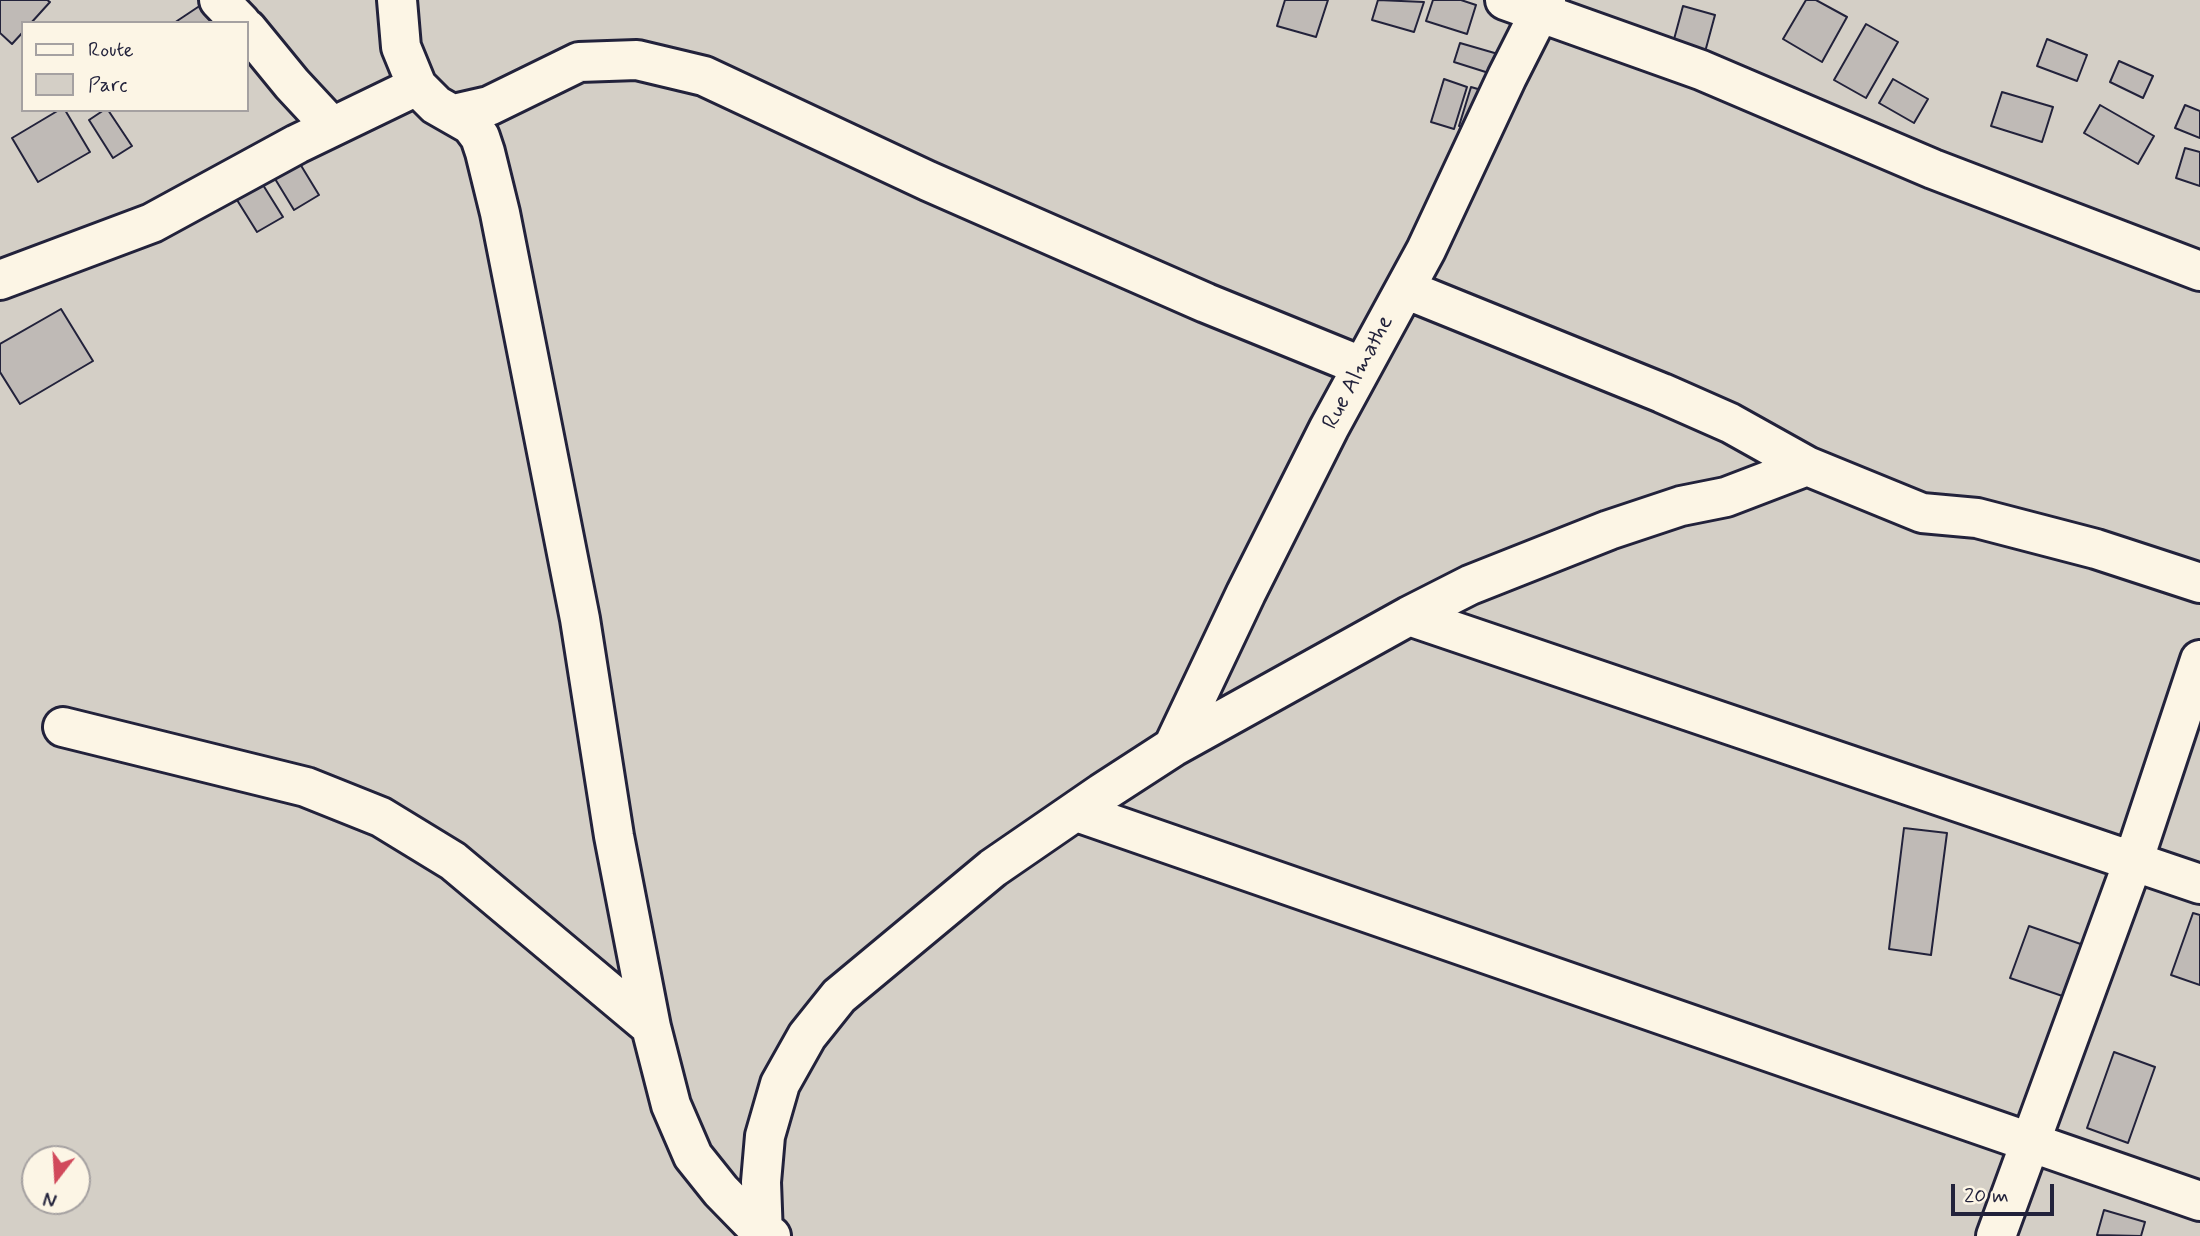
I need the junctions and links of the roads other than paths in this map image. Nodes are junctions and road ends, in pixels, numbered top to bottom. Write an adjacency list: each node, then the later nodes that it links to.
1 (219, 0): 5 (street)
2 (397, 0): 7 (street)
3 (1505, 0): 4 (street)
4 (1544, 6): 10 (street); 12 (street, Rue Almathe)
5 (239, 21)
6 (248, 30): 9 (street)
7 (416, 86): 8 (street); 9 (street)
8 (454, 114): 13 (street); 23 (street)
9 (332, 127): 11 (street)
10 (2200, 271)
11 (0, 280)
12 (1405, 289): 13 (street, Rue Almathe); 14 (street)
13 (1362, 366): 19 (street, Rue Almathe)
14 (1807, 466): 15 (street); 16 (street)
15 (2200, 583)
16 (1409, 616): 19 (street); 21 (street)
17 (2200, 660): 21 (street)
18 (63, 727): 23 (street)
19 (1173, 747): 20 (street)
20 (1077, 812): 24 (street); 26 (street)
21 (2133, 862): 22 (street); 24 (street)
22 (2200, 884)
23 (651, 1027): 26 (street)
24 (2030, 1143): 25 (street); 27 (street)
25 (2200, 1201)
26 (766, 1236)
27 (1996, 1236)

